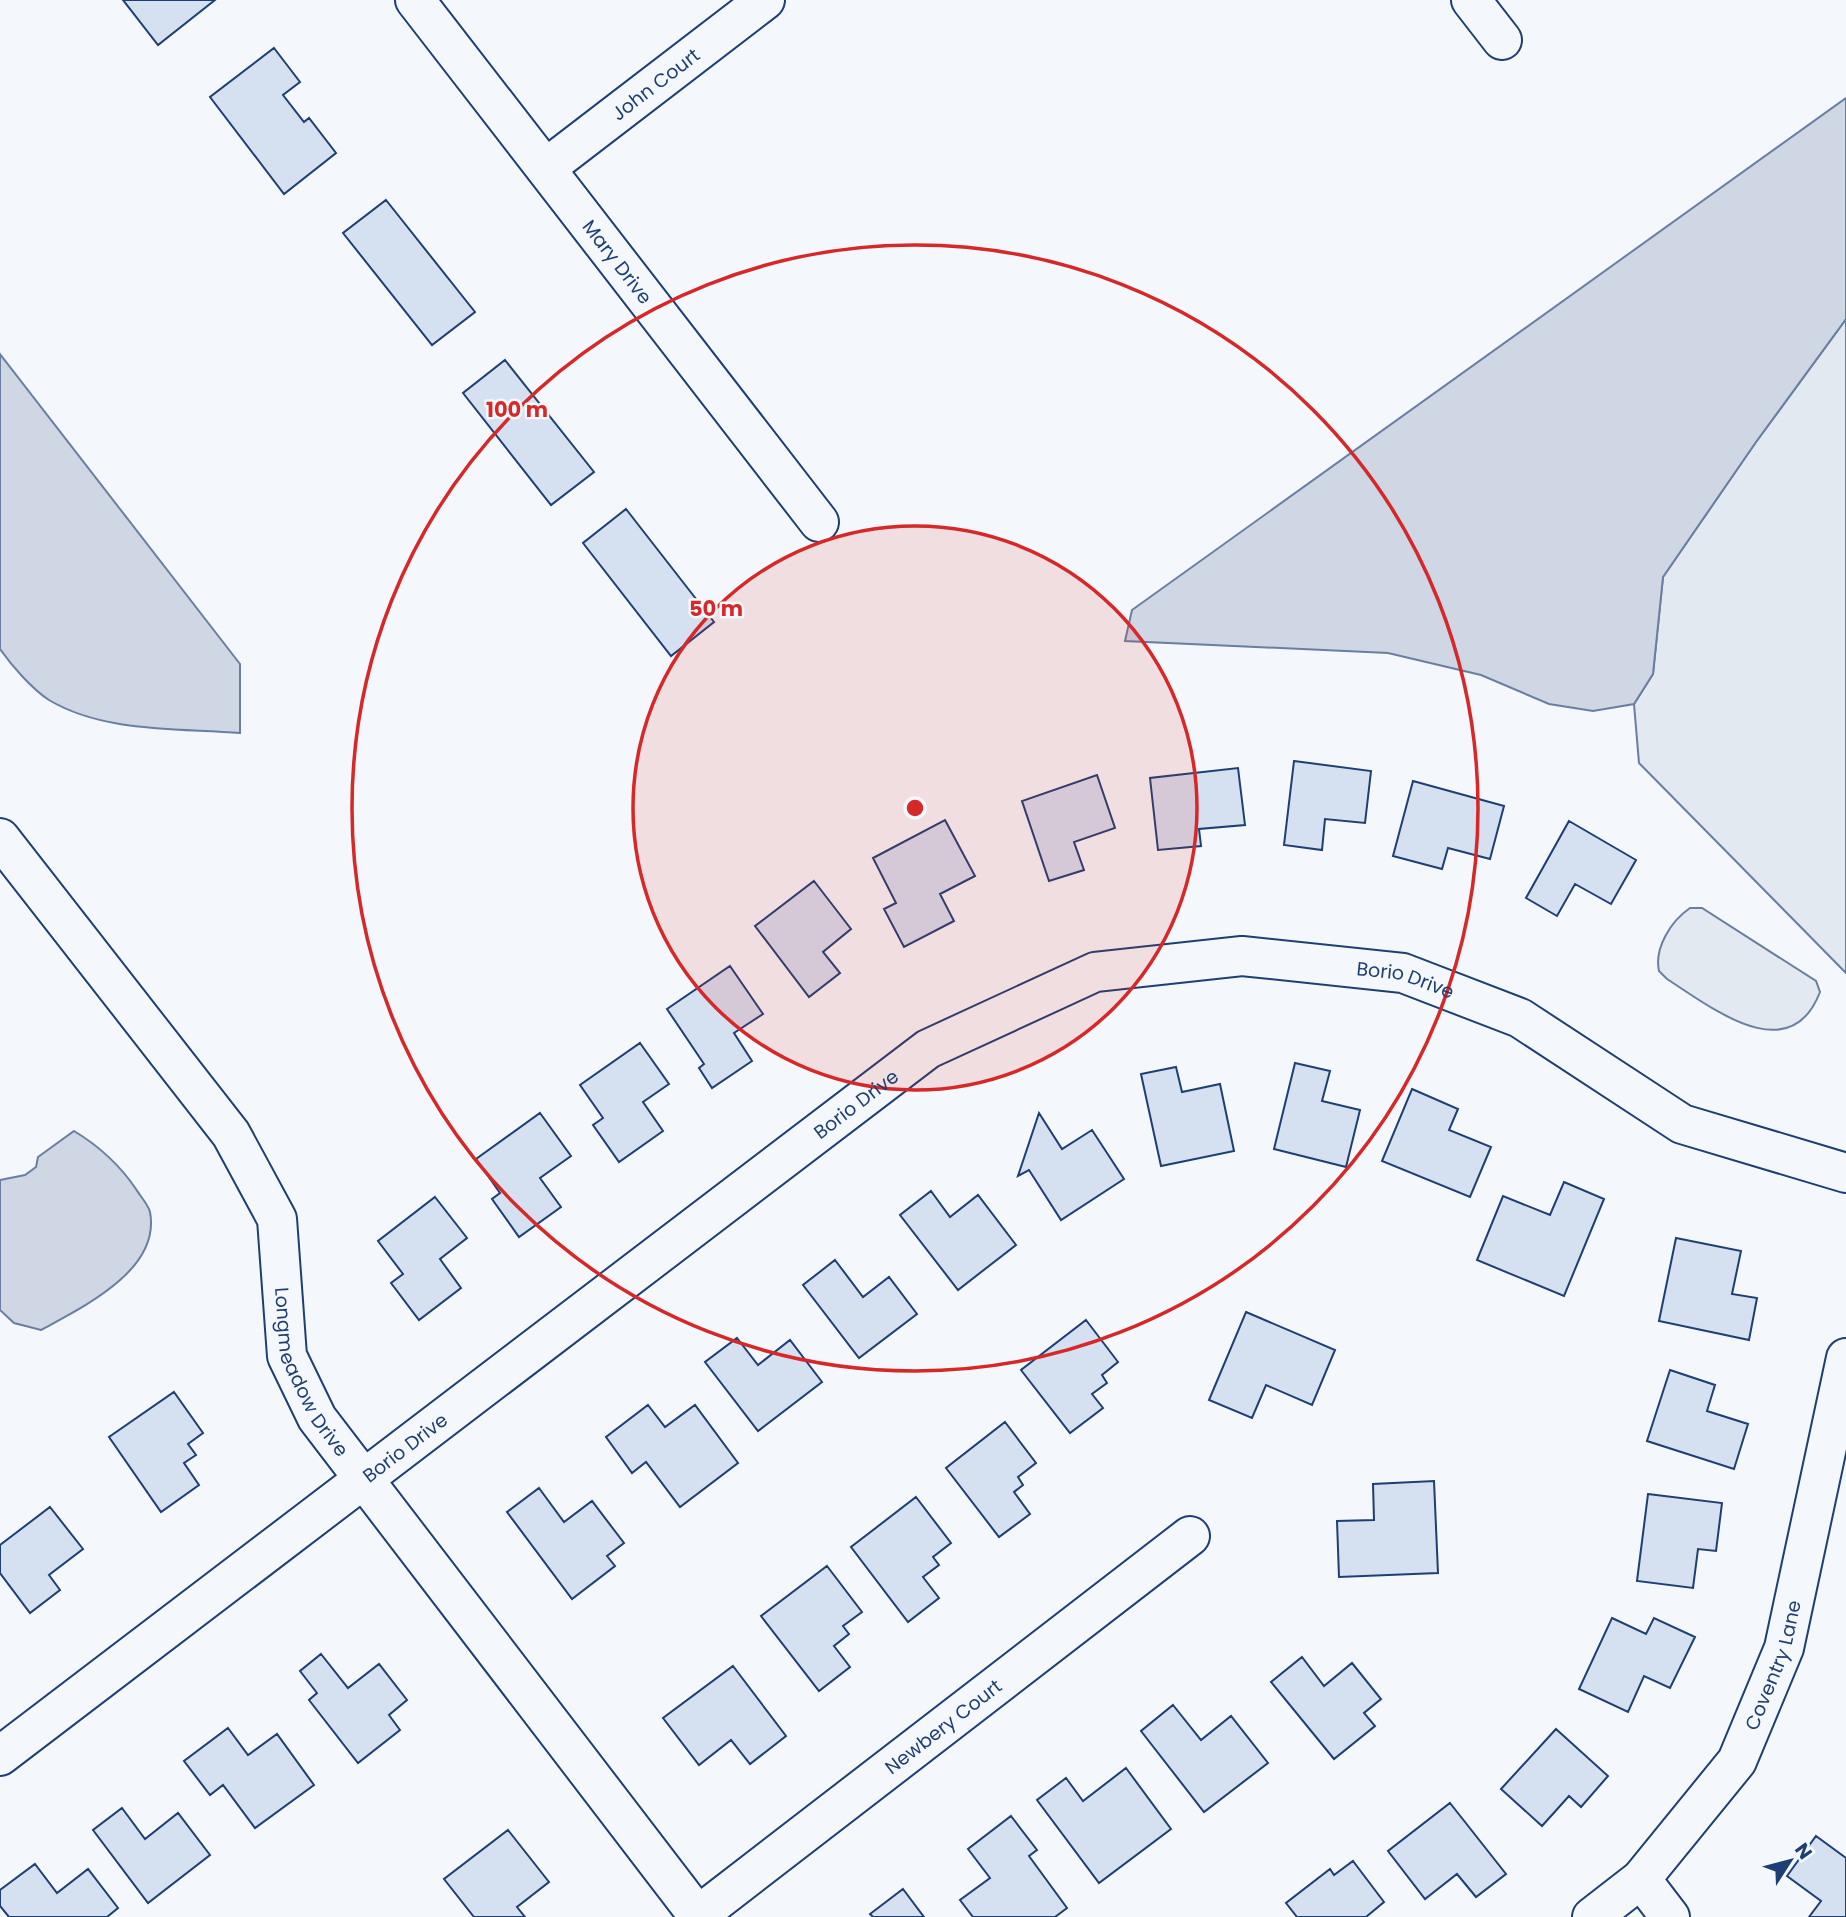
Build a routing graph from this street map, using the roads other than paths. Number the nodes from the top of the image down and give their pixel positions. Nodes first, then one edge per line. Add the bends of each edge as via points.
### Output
1 (415, 0) edge
2 (765, 0) edge
3 (1471, 0) edge
4 (1502, 40) dead end
5 (546, 168) junction
6 (819, 522) dead end
7 (0, 838) edge
8 (1846, 1173) edge
9 (1846, 1358) edge
10 (360, 1478) junction
11 (1190, 1536) dead end
12 (0, 1756) edge
13 (1641, 1880) junction
14 (697, 1917) edge
15 (1592, 1917) edge
16 (1671, 1917) edge

1 - 5 street, Mary Drive
2 - 5 street, John Court
3 - 4 street
5 - 6 street, Mary Drive
7 - 10 street, Longmeadow Drive via 230,1135 277,1219 287,1356 317,1418
8 - 10 street, Borio Drive via 1682,1124 1520,1018 1403,973 1242,956 1095,972 928,1049
9 - 13 street, Coventry Lane via 1784,1648 1737,1761
10 - 12 street, Borio Drive
10 - 14 street, Longmeadow Drive
11 - 14 street, Newbery Court
13 - 15 street, Coventry Lane
13 - 16 street

